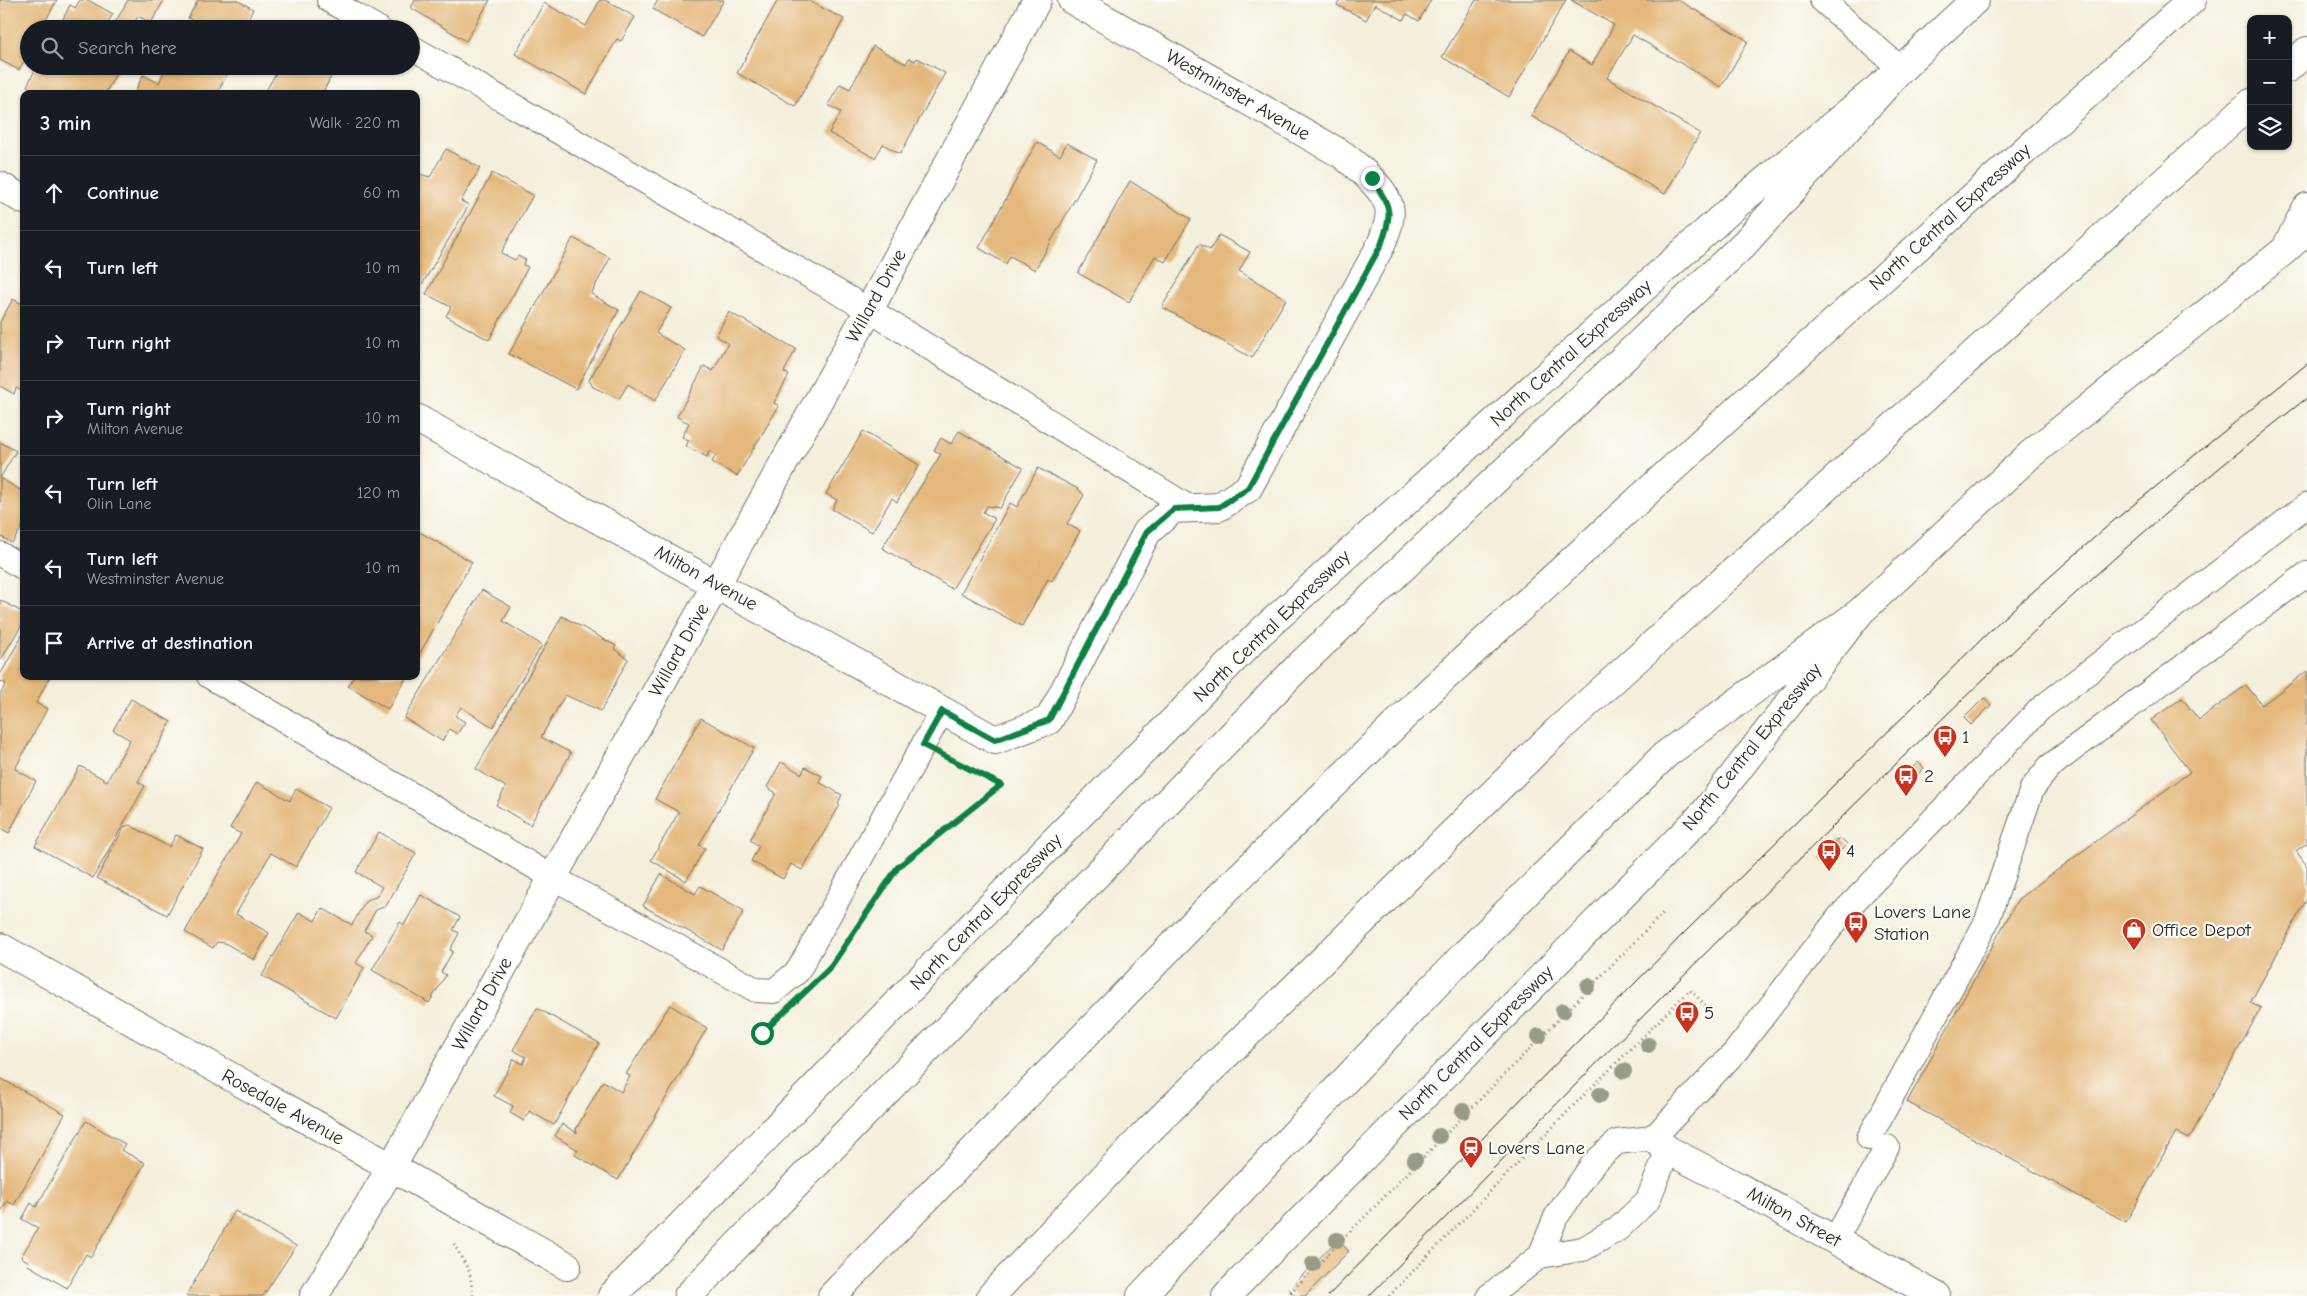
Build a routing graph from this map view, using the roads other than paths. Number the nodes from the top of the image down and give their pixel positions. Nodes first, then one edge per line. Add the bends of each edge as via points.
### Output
1 (329, 0) edge
2 (1037, 0) edge
3 (1072, 0) edge
4 (1822, 0) edge
5 (1975, 0) edge
6 (2192, 0) edge
7 (363, 20) edge
8 (2307, 51) edge
9 (420, 52) edge
10 (2292, 64) edge
11 (1901, 69) junction
12 (2249, 105) edge
13 (0, 186) edge
14 (20, 198) edge
15 (2307, 207) edge
16 (2307, 230) edge
17 (2285, 250) junction
18 (869, 310) junction
19 (420, 420) edge
20 (2307, 505) edge
21 (1190, 508) junction
22 (0, 554) edge
23 (20, 566) edge
24 (2307, 574) edge
25 (716, 584) junction
26 (1860, 612) junction
27 (216, 680) edge
28 (942, 711) junction
29 (552, 877) junction
30 (0, 948) edge
31 (1660, 1144) junction
32 (391, 1168) junction
33 (1835, 1240) junction
34 (1540, 1256) junction
35 (566, 1266) dead end
36 (1919, 1292) edge
37 (314, 1296) edge
38 (612, 1296) edge
39 (688, 1296) edge
40 (832, 1296) edge
41 (991, 1296) edge
42 (1140, 1296) edge
43 (1226, 1296) edge
44 (1489, 1296) edge

1 - 7 lane
2 - 18 main road, Willard Drive
3 - 21 main road, Westminster Avenue via 1343,155 1372,178 1389,206 1388,226 1381,245 1248,488 1219,507
4 - 11 lane
5 - 11 main road, North Central Expressway
6 - 40 main road, North Central Expressway via 1746,400 1432,689 1160,956
8 - 10 main road
9 - 18 lane
11 - 38 main road, North Central Expressway via 1738,203 1261,632
11 - 39 main road via 1744,244 1299,666
12 - 41 main road via 1557,731 1152,1128
13 - 14 main road
15 - 17 main road
16 - 17 main road, North Central Expressway
17 - 26 main road, North Central Expressway via 2031,454
18 - 21 lane
18 - 25 main road, Willard Drive
19 - 25 main road, Milton Avenue
20 - 31 lane via 2040,709 1840,916
21 - 28 main road, Milton Avenue via 1174,509 1147,532 1049,720 995,740
22 - 23 lane
24 - 33 lane via 2049,767 2032,789 1987,921 1878,1143
25 - 28 main road, Milton Avenue
25 - 29 main road, Willard Drive
26 - 42 main road via 1665,754 1462,956
26 - 43 main road, North Central Expressway via 1705,812
27 - 29 lane
28 - 29 lane via 798,971 774,991 756,990
29 - 32 main road, Willard Drive
30 - 32 main road, Rosedale Avenue
31 - 33 main road, Milton Street
31 - 34 lane via 1617,1142 1594,1163 1556,1217
31 - 34 lane via 1648,1200 1618,1229 1583,1249
32 - 35 main road, Rosedale Avenue
32 - 37 main road, Willard Drive
33 - 36 main road, Milton Street
34 - 44 lane

